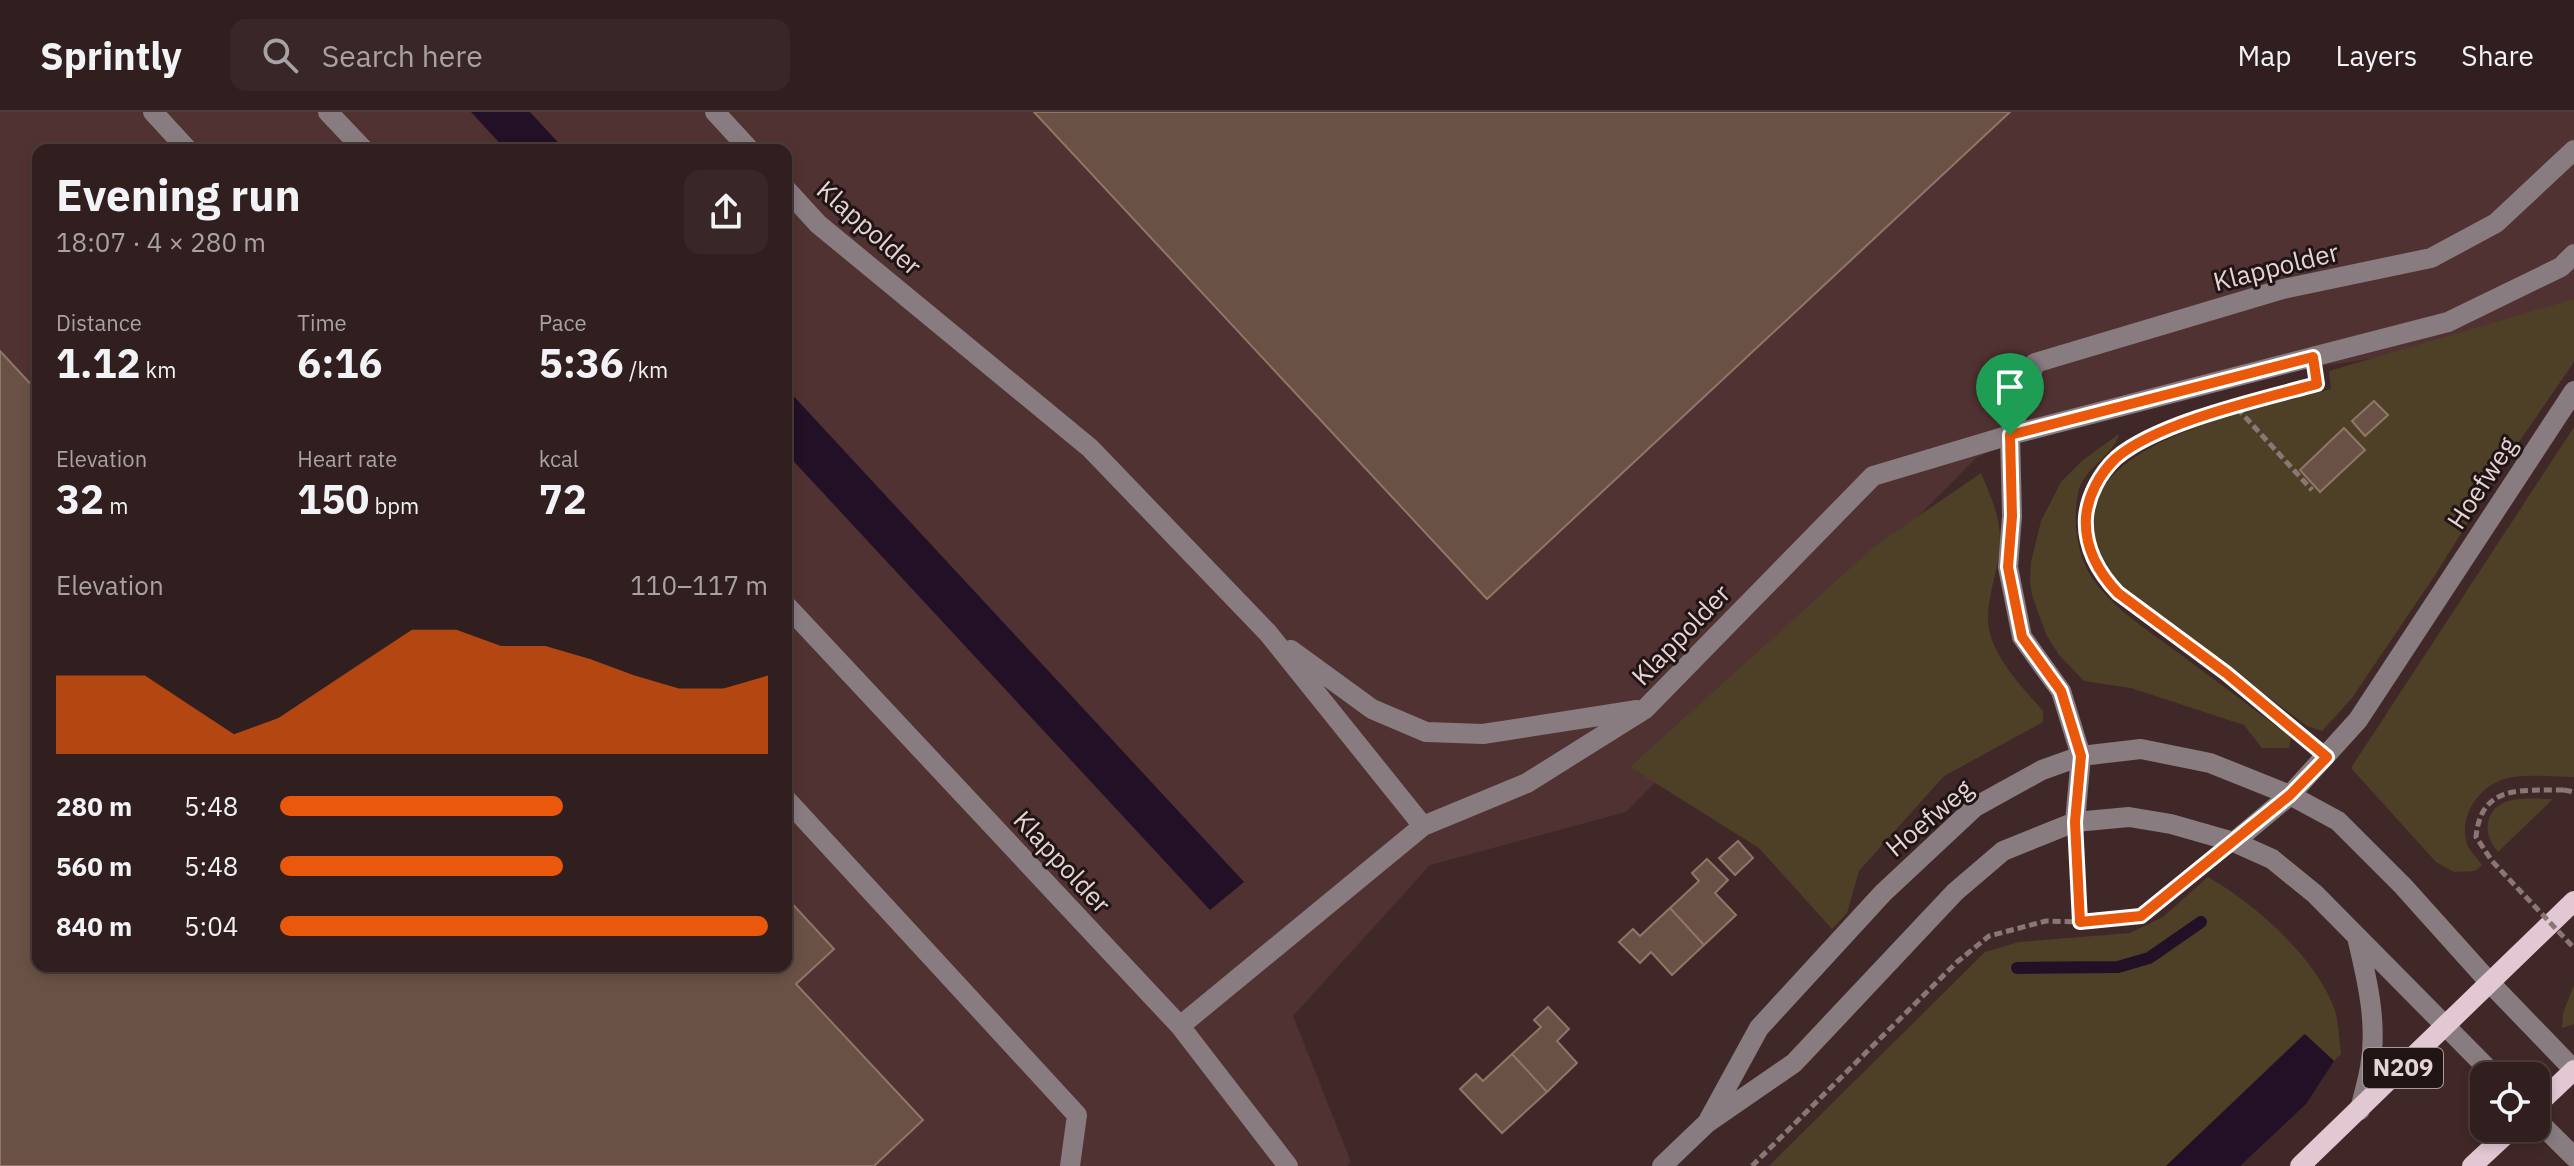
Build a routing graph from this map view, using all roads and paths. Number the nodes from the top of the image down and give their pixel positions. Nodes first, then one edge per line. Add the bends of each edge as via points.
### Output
1 (153, 112) edge
2 (328, 112) edge
3 (715, 112) edge
4 (182, 144) edge
5 (358, 144) edge
6 (744, 144) edge
7 (2574, 150) edge
8 (792, 196) edge
9 (2574, 254) edge
10 (2574, 391) edge
11 (2250, 403) dead end
12 (2236, 407) junction
13 (2228, 410) dead end
14 (2178, 427) dead end
15 (2010, 435) junction
16 (2312, 490) dead end
17 (792, 611) edge
18 (1268, 633) junction
19 (1645, 709) junction
20 (2081, 756) junction
21 (2327, 757) junction
22 (2574, 792) edge
23 (2290, 795) junction
24 (792, 806) edge
25 (2075, 822) junction
26 (1423, 826) junction
27 (2234, 842) junction
28 (2574, 901) edge
29 (2080, 922) junction
30 (2357, 937) junction
31 (2574, 948) edge
32 (2491, 984) junction
33 (1180, 1026) junction
34 (2447, 1027) junction
35 (2481, 1062) edge
36 (2574, 1070) edge
37 (2550, 1093) edge
38 (2360, 1110) junction
39 (1707, 1123) junction
40 (2550, 1133) edge
41 (2498, 1142) edge
42 (2574, 1157) edge
43 (1070, 1166) edge
44 (1288, 1166) edge
45 (1662, 1166) edge
46 (1752, 1166) edge
47 (2300, 1166) edge
48 (2472, 1166) edge

1 - 4 street
2 - 5 street
3 - 6 street
7 - 15 street, Klappolder via 2496,223 2431,258 2283,289 2035,363
8 - 18 street, Klappolder via 818,224 1090,448
9 - 15 street, Klappolder via 2561,267 2448,322
10 - 21 street, Hoefweg via 2358,720
11 - 12 path
12 - 13 path
12 - 16 path
14 - 21 path via 2137,443 2099,478 2086,511 2088,547 2103,578 2118,593
15 - 19 street, Klappolder via 1873,476
15 - 20 street, Klappolder via 2008,567 2022,637 2061,691
17 - 33 street, Klappolder
18 - 19 street, Klappolder via 1372,709 1426,732 1483,734
18 - 26 street, Klappolder
19 - 26 street via 1527,783
20 - 23 street, Hoefweg via 2141,749 2210,763
20 - 25 street, Klappolder
20 - 39 street, Hoefweg via 2042,770 1975,807 1883,893 1759,1028
21 - 23 street, Hoefweg
22 - 31 path, bridge via 2513,791 2498,796 2482,812 2476,837
23 - 27 street, Hoefweg
23 - 32 street, Hoefweg via 2338,821
24 - 43 street via 1077,1115
25 - 27 street, Hoefweg via 2129,817
25 - 29 path
25 - 39 street, Hoefweg via 2003,851 1955,892 1794,1063
26 - 33 street
27 - 29 path via 2141,916
27 - 30 street, Hoefweg via 2272,859
28 - 32 main road, N209
29 - 46 path via 2046,921 1989,936
30 - 34 street, Hoefweg
30 - 38 street via 2369,985 2372,1033
32 - 34 main road, N209
32 - 36 street, Hoefweg
33 - 44 street, Klappolder
34 - 35 street, Hoefweg
34 - 38 main road, N209
36 - 37 main road
38 - 47 main road, N209
39 - 45 street, Hoefweg
40 - 42 street
41 - 48 main road

